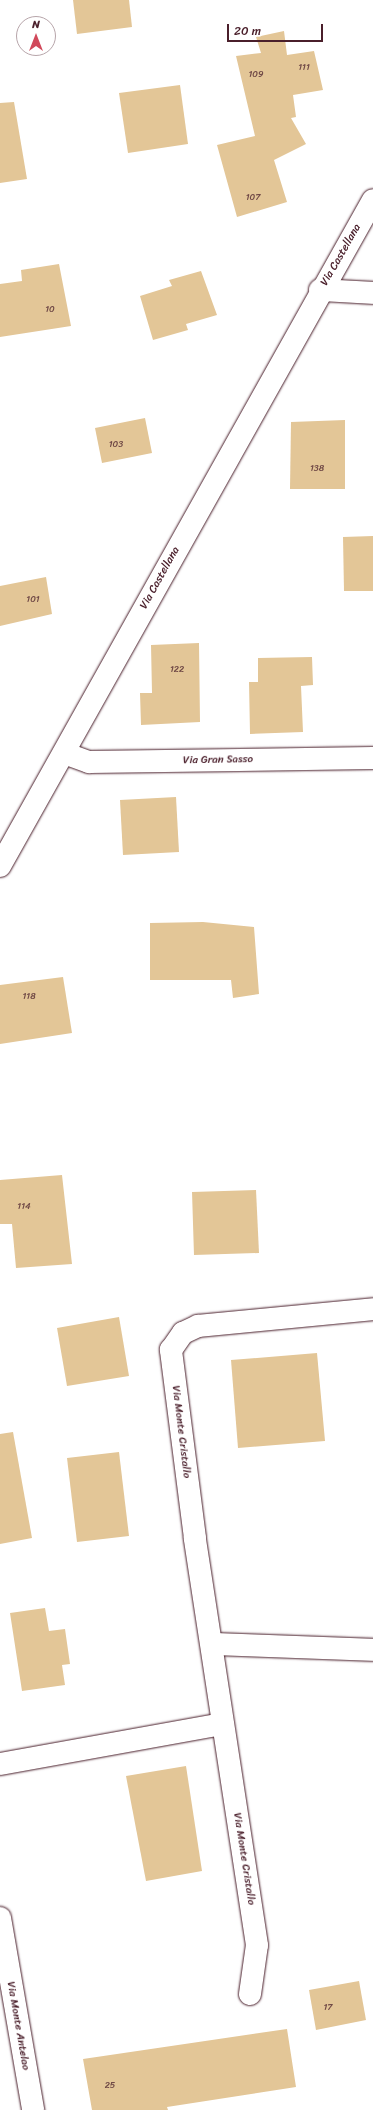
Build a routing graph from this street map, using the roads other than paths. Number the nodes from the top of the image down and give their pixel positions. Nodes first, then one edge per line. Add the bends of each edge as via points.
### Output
1 (373, 200) edge
2 (320, 290) junction
3 (373, 293) edge
4 (64, 753) junction
5 (373, 758) edge
6 (0, 866) edge
7 (373, 1309) edge
8 (212, 1644) junction
9 (373, 1650) edge
10 (222, 1724) junction
11 (0, 1764) edge
12 (0, 1918) edge
13 (250, 1994) dead end
14 (33, 2110) edge

1 - 2 street, Via Castellana
2 - 3 street, Via Castellana
2 - 4 street, Via Castellana
4 - 5 street, Via Gran Sasso via 89,762
4 - 6 street, Via Castellana
7 - 8 street, Via Monte Cristallo via 198,1326 184,1333 171,1350
8 - 9 street
8 - 10 street, Via Monte Cristallo
10 - 11 street
10 - 13 street, Via Monte Cristallo via 257,1945
12 - 14 street, Via Monte Antelao

